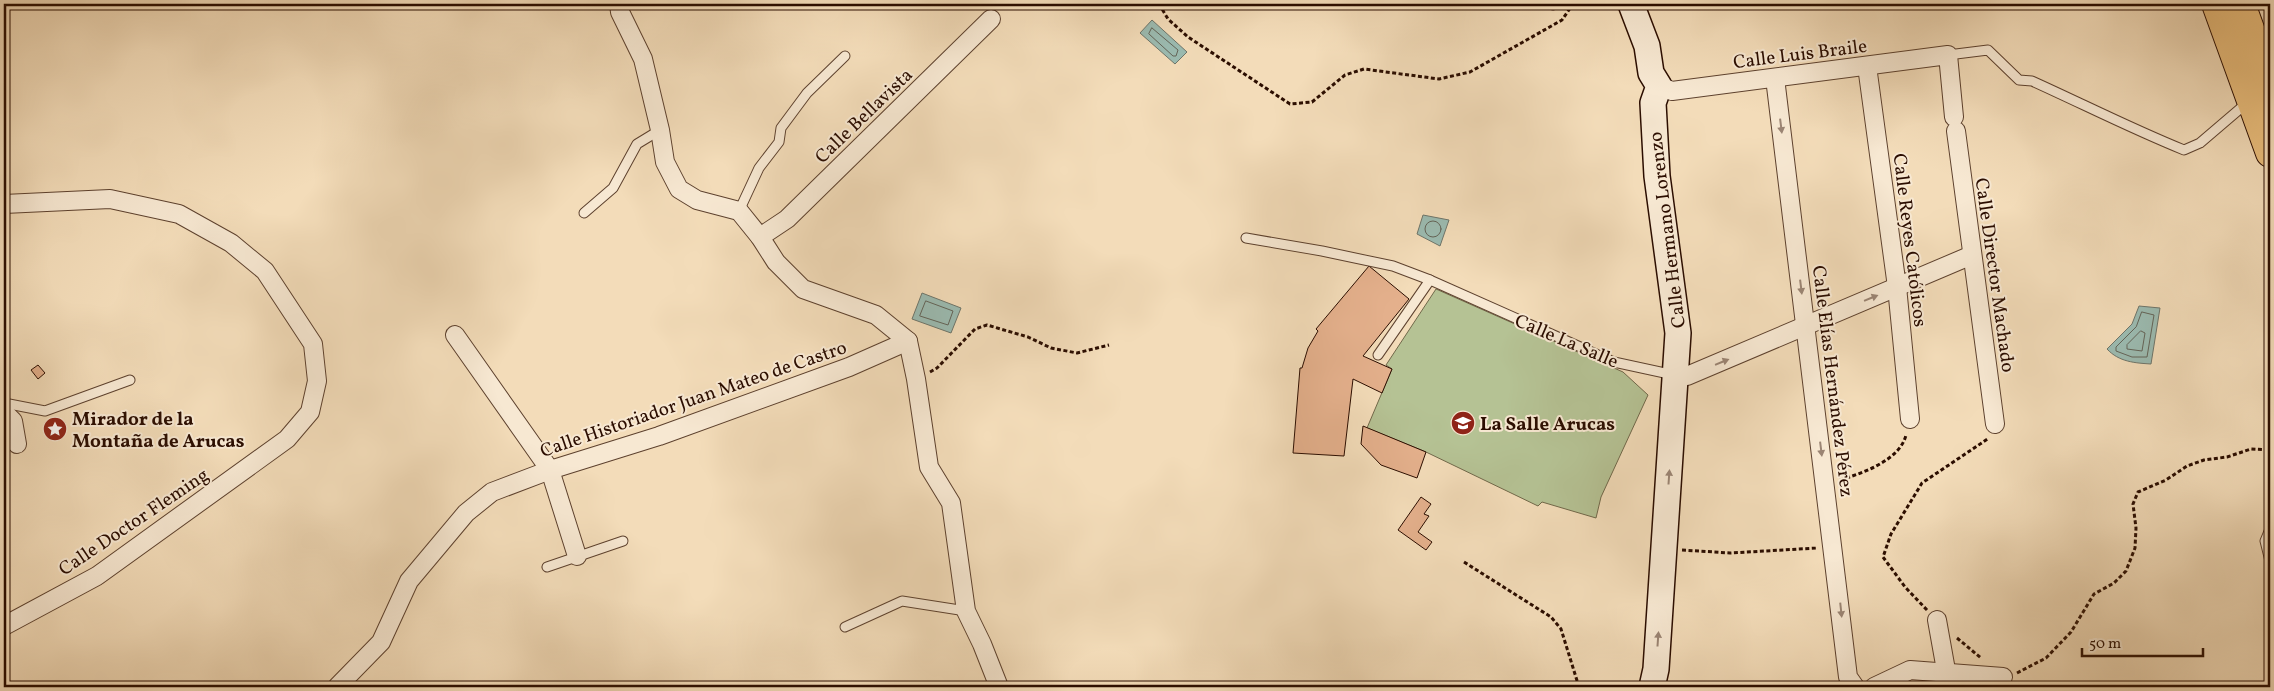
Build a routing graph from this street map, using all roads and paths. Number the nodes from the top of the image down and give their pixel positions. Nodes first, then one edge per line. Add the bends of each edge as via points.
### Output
1 (619, 4) edge
2 (1158, 4) edge
3 (1573, 4) edge
4 (1631, 4) edge
5 (2202, 4) edge
6 (2216, 4) edge
7 (2244, 9) edge
8 (991, 18) dead end
9 (1948, 55) junction
10 (845, 56) dead end
11 (1867, 66) junction
12 (1775, 78) junction
13 (1659, 86) junction
14 (2261, 92) edge
15 (660, 130) junction
16 (2270, 153) edge
17 (4, 204) edge
18 (739, 211) junction
19 (584, 213) dead end
20 (760, 237) junction
21 (1246, 238) dead end
22 (1972, 255) junction
23 (1430, 280) junction
24 (1897, 287) junction
25 (1806, 325) junction
26 (455, 335) dead end
27 (908, 341) junction
28 (1109, 345) dead end
29 (1378, 355) dead end
30 (1676, 376) junction
31 (916, 379) junction
32 (130, 380) dead end
33 (4, 404) edge
34 (4, 412) edge
35 (1910, 418) joint
36 (1995, 424) joint
37 (17, 444) dead end
38 (2270, 450) edge
39 (550, 470) junction
40 (1825, 484) junction
41 (2270, 529) edge
42 (623, 541) dead end
43 (1834, 548) junction
44 (1664, 549) junction
45 (578, 556) junction
46 (2270, 561) edge
47 (1464, 562) dead end
48 (547, 567) dead end
49 (966, 611) junction
50 (1937, 620) junction
51 (4, 626) edge
52 (845, 627) dead end
53 (2003, 677) junction
54 (1947, 680) edge
55 (337, 687) edge
56 (999, 687) edge
57 (1579, 687) edge
58 (1652, 687) edge
59 (1855, 687) edge
60 (1874, 687) edge

1 - 15 street via 643,59
2 - 3 path via 1168,19 1188,37 1290,104 1312,102 1345,75 1364,69 1439,79 1470,72 1562,20
4 - 13 street via 1647,46 1650,73
5 - 14 main road
6 - 14 main road
7 - 14 main road
8 - 20 street, Calle Bellavista via 787,219
9 - 11 street, Calle Luis Braile
9 - 14 lane via 1988,50 2019,80 2032,81 2184,150 2200,143
9 - 22 street, Calle Director Machado
10 - 18 lane via 807,93 781,128 779,142 759,168
11 - 12 street, Calle Luis Braile
11 - 24 street, Calle Reyes Católicos
12 - 13 street, Calle Luis Braile via 1672,91
12 -> 25 street, Calle Elías Hernández Pérez
13 - 30 street, Calle Hermano Lorenzo via 1653,103 1653,119 1657,176 1678,333
14 - 16 main road
15 - 18 street via 665,162 679,189 697,200
15 - 19 lane via 636,144 614,188
17 - 51 street, Calle Doctor Fleming via 110,199 180,214 231,243 265,271 313,344 317,381 310,412 288,439 96,576
18 - 20 street
20 - 27 street via 776,262 803,290 876,316
21 - 23 lane, Calle La Salle via 1393,266
22 - 24 street
22 - 36 street, Calle Director Machado
23 - 29 lane
23 - 30 lane, Calle La Salle via 1614,362
25 -> 24 street
24 - 35 street, Calle Reyes Católicos
30 -> 25 street via 1687,376
25 -> 40 street, Calle Elías Hernández Pérez
26 - 39 street
27 - 31 street
27 - 39 street, Calle Historiador Juan Mateo de Castro via 849,367 659,436
28 - 31 path via 1077,353 1052,348 987,325 975,329 937,368
44 -> 30 street
31 - 49 street via 928,467 951,503
32 - 33 lane via 45,411
34 - 37 street via 13,421
35 - 40 path via 1904,445 1870,471
36 - 50 path via 1987,441 1922,483 1891,534 1883,557 1904,587
38 - 53 path via 2251,449 2204,460 2138,492 2133,504 2134,548 2126,570 2114,583 2094,594 2071,632 2046,658 2023,672
39 - 45 street
39 - 55 street, Calle Historiador Juan Mateo de Castro via 492,492 466,513 409,582 380,642
40 - 43 street, Calle Elías Hernández Pérez
41 - 46 lane via 2266,541
42 - 45 lane
43 - 44 path via 1730,553
43 -> 59 street, Calle Elías Hernández Pérez via 1848,677
58 -> 44 street
45 - 48 lane
47 - 57 path via 1551,617 1561,629
49 - 52 lane via 902,601
49 - 56 street
50 - 53 path
50 - 54 street
53 - 54 street
54 - 60 street via 1910,670

